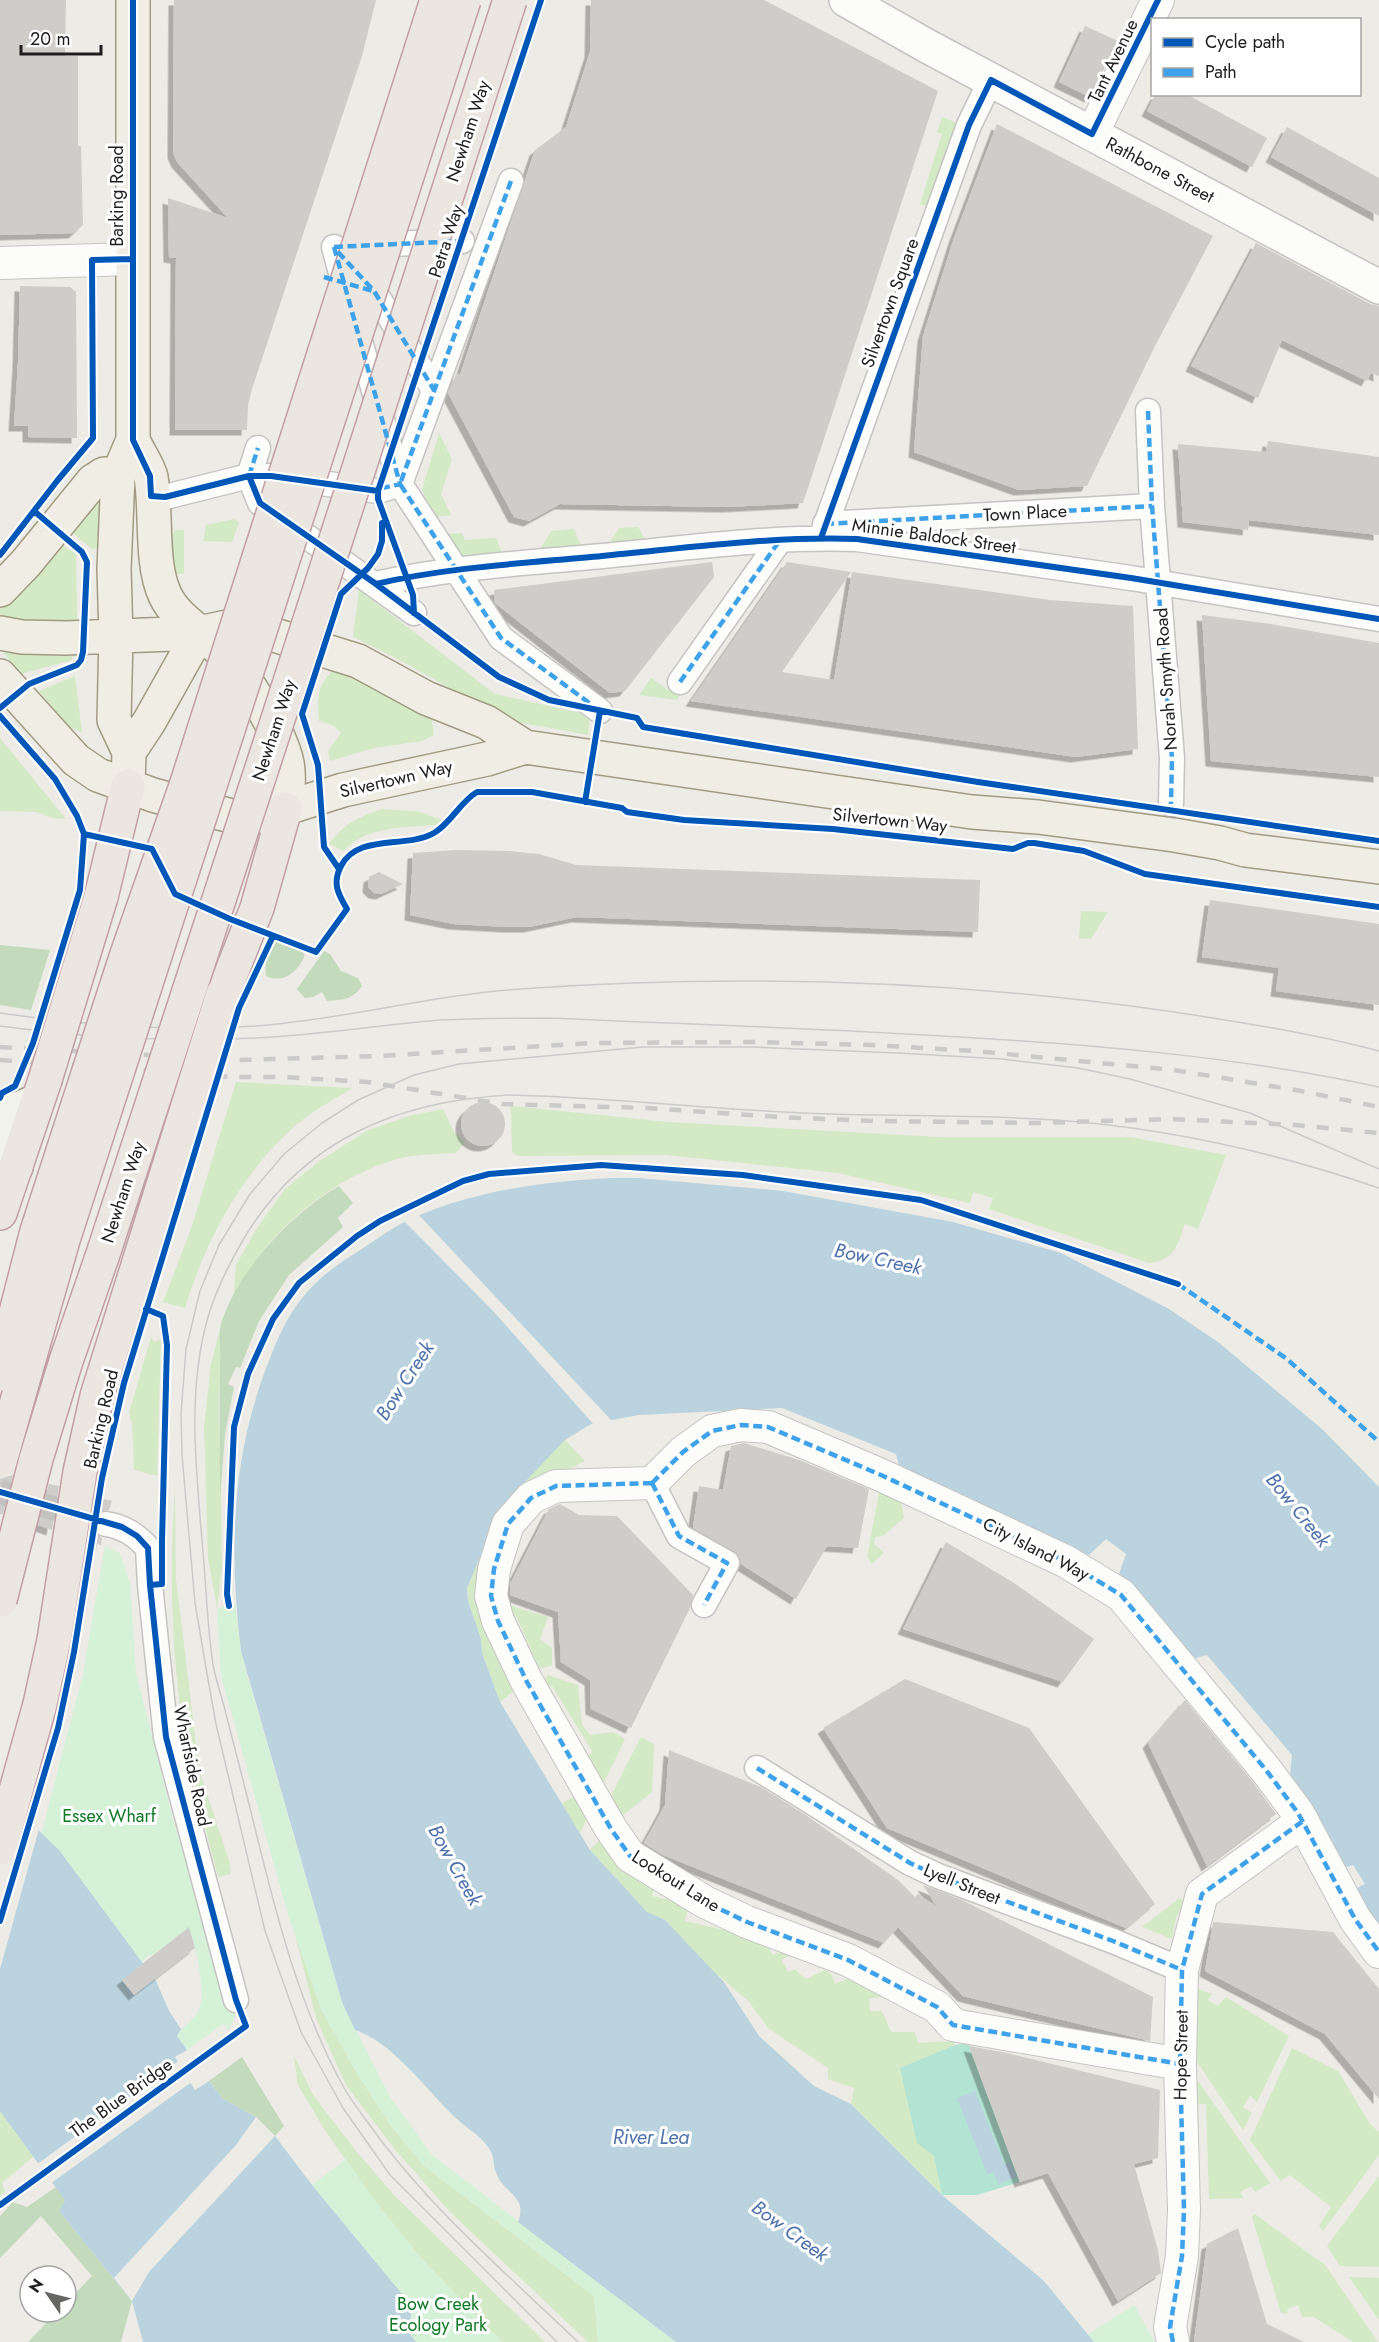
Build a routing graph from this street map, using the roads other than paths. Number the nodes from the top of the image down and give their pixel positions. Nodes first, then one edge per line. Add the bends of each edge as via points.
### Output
1 (133, 0) edge
2 (437, 0) edge
3 (464, 0) edge
4 (483, 0) edge
5 (510, 0) edge
6 (846, 0) edge
7 (1158, 0) edge
8 (991, 80) junction
9 (1092, 134) junction
10 (512, 181) dead end
11 (462, 241) dead end
12 (334, 247) junction
13 (132, 259) junction
14 (0, 262) edge
15 (334, 279) junction
16 (1379, 287) edge
17 (374, 291) junction
18 (434, 390) junction
19 (1148, 411) dead end
20 (133, 440) junction
21 (258, 448) dead end
22 (118, 475) junction
23 (249, 476) junction
24 (400, 484) junction
25 (165, 497) dead end
26 (1152, 506) junction
27 (823, 531) junction
28 (780, 540) junction
29 (458, 572) junction
30 (1158, 583) junction
31 (376, 584) junction
32 (0, 590) edge
33 (414, 613) dead end
34 (1379, 619) edge
35 (0, 633) edge
36 (199, 633) junction
37 (116, 637) junction
38 (0, 676) edge
39 (680, 682) dead end
40 (600, 711) dead end
41 (525, 747) junction
42 (129, 752) junction
43 (128, 786) junction
44 (1171, 804) dead end
45 (285, 809) junction
46 (1379, 867) edge
47 (37, 1101) junction
48 (0, 1116) edge
49 (0, 1138) edge
50 (16, 1167) junction
51 (0, 1213) edge
52 (0, 1374) edge
53 (36, 1459) junction
54 (0, 1461) edge
55 (652, 1483) junction
56 (106, 1524) tunnel mouth
57 (0, 1600) edge
58 (704, 1605) dead end
59 (757, 1768) dead end
60 (1303, 1821) junction
61 (0, 1848) edge
62 (1379, 1952) edge
63 (1182, 1970) junction
64 (236, 2000) dead end
65 (1180, 2064) junction
66 (1173, 2342) edge

1 - 13 main road, Barking Road
2 - 52 highway, bridge via 187,783 37,1231
3 - 54 highway, bridge via 66,1229
4 - 53 highway, Newham Way, bridge via 80,1246 49,1356
5 - 53 highway, Newham Way, bridge
6 - 8 street, Rathbone Street
7 - 9 street, Tant Avenue
8 - 9 street, Rathbone Street
8 - 27 street, Silvertown Square via 969,125
9 - 16 street, Rathbone Street
10 - 18 street
11 - 12 street
12 - 15 street
12 - 17 street
13 - 14 street
13 - 20 main road, Barking Road
15 - 17 street
15 - 24 street
17 - 18 street
18 - 24 street
19 - 26 street, Norah Smyth Road
20 - 22 main road
20 - 36 main road, Barking Road via 150,476 165,596
21 - 23 street
22 - 32 main road via 104,474 93,481
22 - 37 main road
23 - 24 street via 378,491
23 - 25 street
23 - 31 street via 260,503
24 - 29 street
26 - 27 street, Town Place
26 - 30 street, Norah Smyth Road
27 - 28 street, Minnie Baldock Street
27 - 30 street, Minnie Baldock Street
28 - 29 street, Minnie Baldock Street
28 - 39 street
29 - 31 street, Minnie Baldock Street
29 - 40 street via 501,638
30 - 34 street, Minnie Baldock Street
30 - 44 street, Norah Smyth Road via 1172,758
31 - 33 street
35 - 37 main road, Silvertown Way via 22,637
36 - 37 main road, Silvertown Way
36 - 41 main road, Silvertown Way via 227,627 252,628 358,661 426,698 486,722
36 - 42 main road
36 - 45 main road, Barking Road via 234,667 272,725 287,763
37 - 42 main road via 114,720
38 - 43 main road, Silvertown Way via 76,760 98,776
41 - 45 main road, Silvertown Way via 344,790
41 - 46 main road, Silvertown Way via 972,812 1174,835 1245,850
42 - 43 main road
43 - 45 main road, Silvertown Way via 231,816 261,816
43 - 47 highway, bridge via 101,897
45 - 61 highway, bridge via 257,908 222,994 97,1396 80,1472 54,1640
47 - 48 main road
47 - 50 highway
49 - 50 main road
50 - 51 highway
53 - 57 highway, Newham Way, bridge
55 - 58 street via 679,1536 727,1563
55 - 60 street, City Island Way via 682,1452 712,1431 741,1425 768,1427 1065,1561 1121,1596 1266,1770
55 - 65 street, Lookout Lane via 556,1486 531,1498 508,1524 494,1569 491,1596 498,1621 527,1682 630,1856 705,1902 848,1960 937,2007 953,2025
56 - 64 street, Wharfside Road via 122,1527 148,1548 166,1737
59 - 63 street, Lyell Street via 910,1863
60 - 62 street, City Island Way via 1355,1919
60 - 63 street, Hope Street via 1202,1893
63 - 65 street, Hope Street
65 - 66 street, Hope Street via 1184,2210 1182,2256 1170,2327

